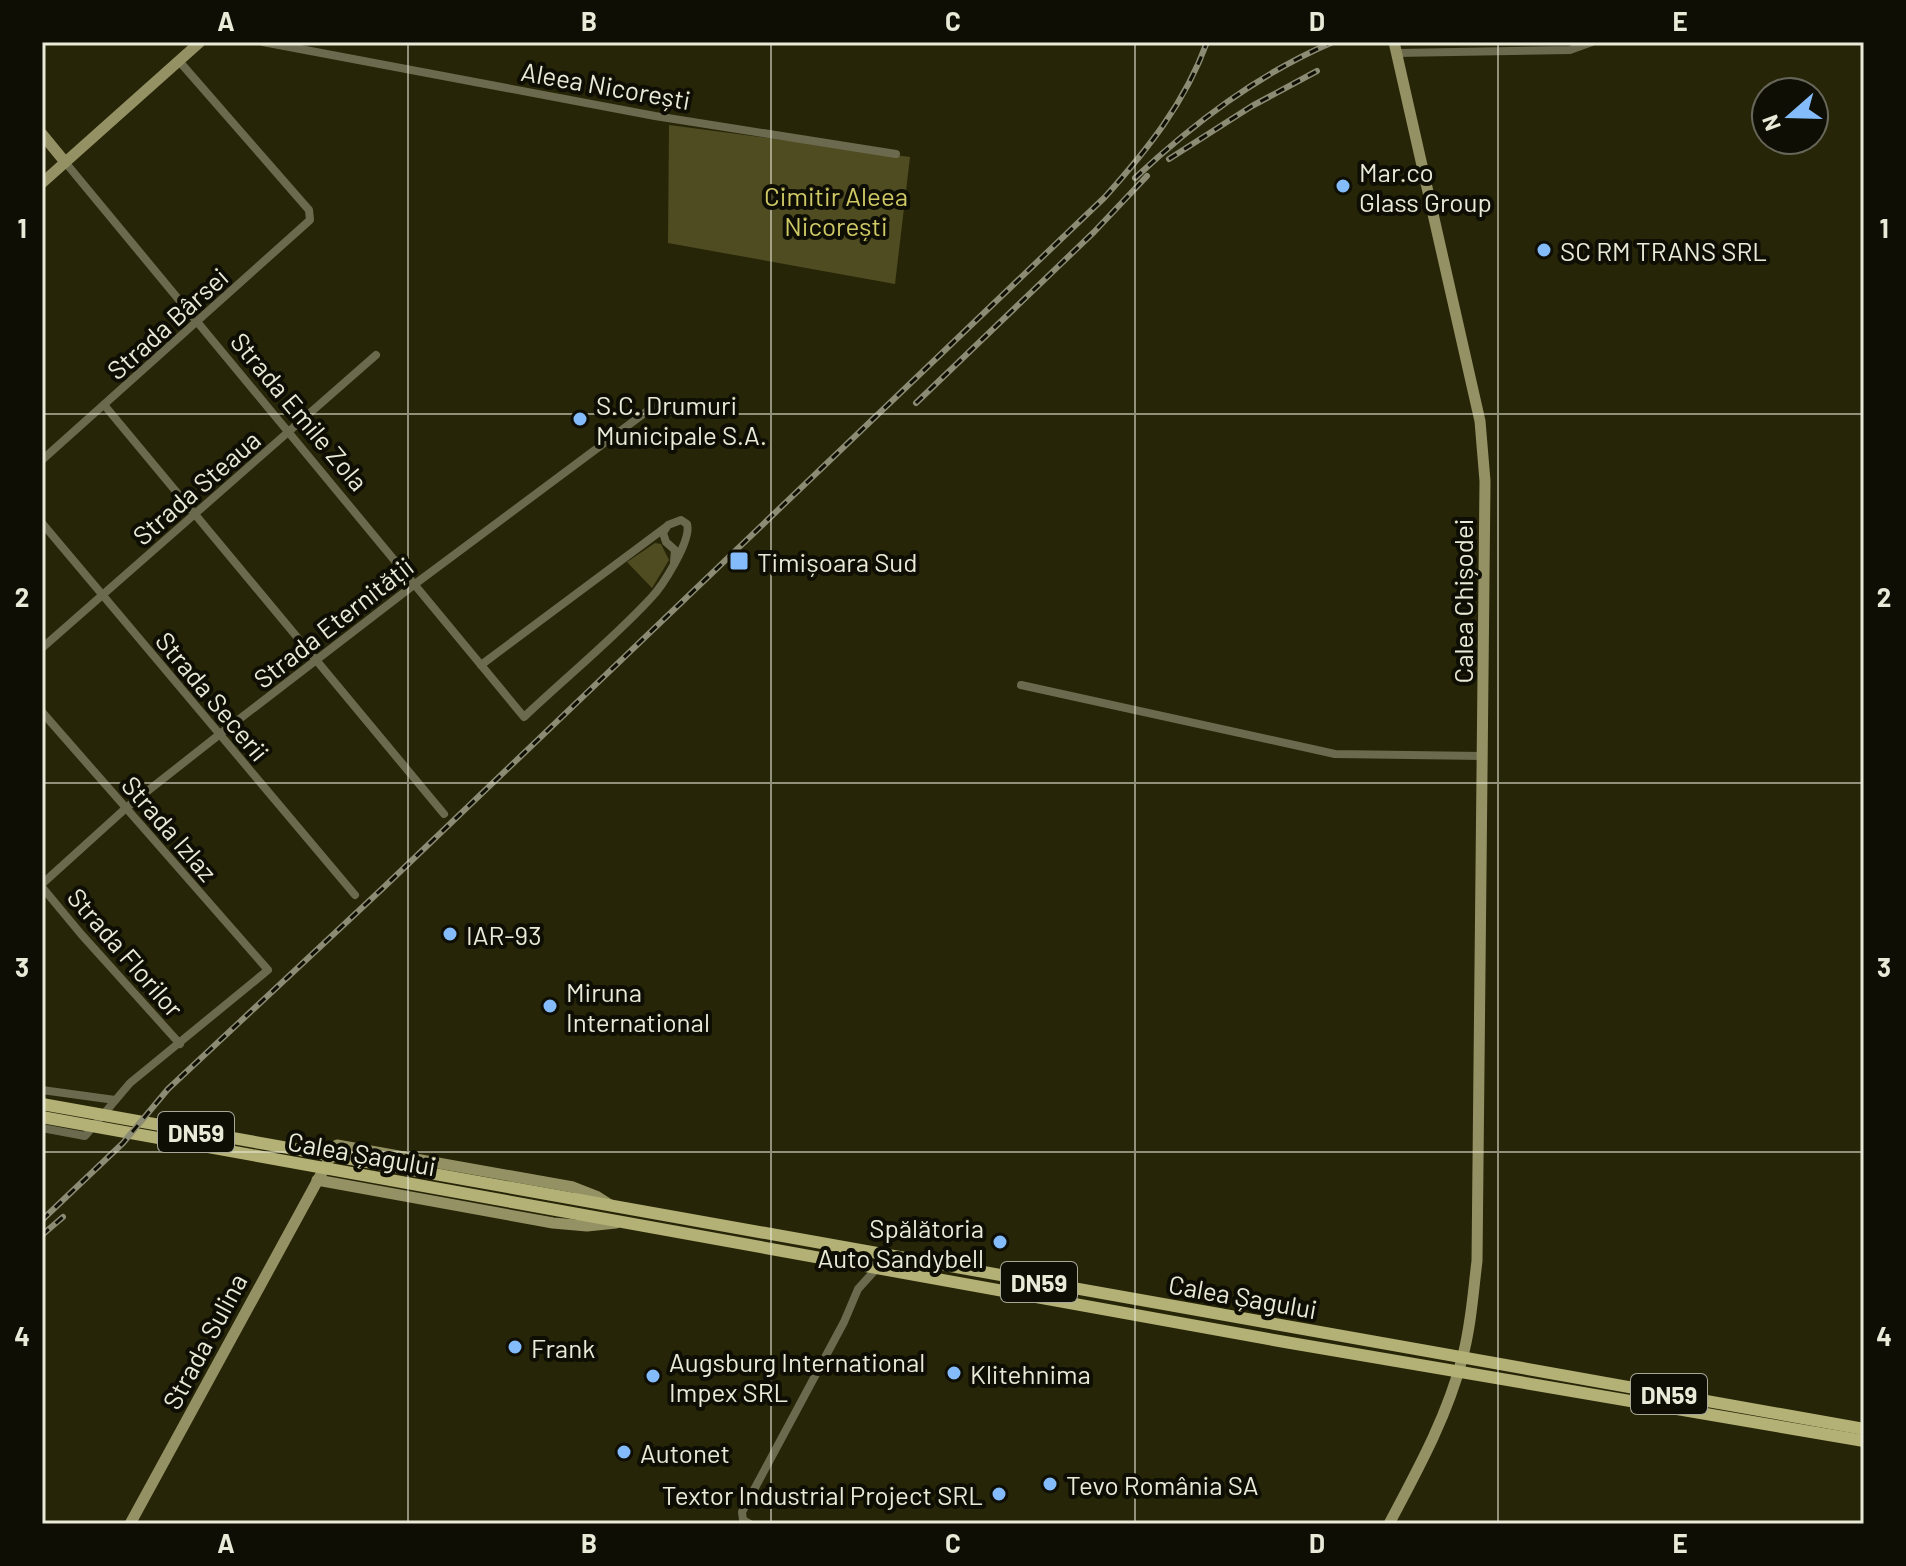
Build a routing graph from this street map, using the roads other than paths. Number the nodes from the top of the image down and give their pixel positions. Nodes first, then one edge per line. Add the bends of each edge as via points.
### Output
1 (200, 42) edge
2 (263, 42) edge
3 (1592, 42) edge
4 (1395, 47) edge
5 (179, 61) junction
6 (42, 134) edge
7 (896, 154) dead end
8 (65, 162) junction
9 (42, 183) edge
10 (198, 322) junction
11 (376, 355) dead end
12 (658, 403) dead end
13 (105, 406) junction
14 (288, 433) junction
15 (42, 460) edge
16 (194, 515) junction
17 (42, 523) edge
18 (667, 526) junction
19 (652, 538) junction
20 (685, 542) junction
21 (668, 544) junction
22 (674, 562) junction
23 (415, 584) junction
24 (102, 596) junction
25 (42, 648) edge
26 (317, 661) junction
27 (481, 665) junction
28 (1021, 685) dead end
29 (42, 712) edge
30 (220, 734) junction
31 (1483, 756) junction
32 (126, 808) junction
33 (444, 814) dead end
34 (42, 886) edge
35 (355, 895) dead end
36 (180, 1044) junction
37 (45, 1091) edge
38 (115, 1100) junction
39 (42, 1104) edge
40 (42, 1117) edge
41 (42, 1128) edge
42 (337, 1145) joint
43 (317, 1180) junction
44 (614, 1207) junction
45 (624, 1222) junction
46 (853, 1263) junction
47 (877, 1267) junction
48 (858, 1289) junction
49 (1463, 1357) junction
50 (1458, 1372) junction
51 (1864, 1429) edge
52 (1864, 1441) edge
53 (130, 1524) edge
54 (750, 1524) edge
55 (1389, 1524) edge

1 - 5 main road
2 - 7 street, Aleea Nicorești via 655,116
3 - 4 street, Calea Chișodei via 1570,50
4 - 31 main road, Calea Chișodei via 1483,441
5 - 8 main road
5 - 10 street, Strada Bârsei via 309,210 310,220
6 - 8 main road, Strada Emile Zola
8 - 9 main road
8 - 10 street, Strada Emile Zola
10 - 13 street, Strada Bârsei
10 - 14 street, Strada Emile Zola
11 - 14 street, Strada Steaua
12 - 23 street, Strada Eternității
13 - 15 street, Strada Bârsei
13 - 16 street
14 - 16 street, Strada Steaua
14 - 23 street, Strada Emile Zola
16 - 24 street, Strada Steaua
16 - 26 street
17 - 24 street, Strada Secerii
18 - 19 street
18 - 20 street via 678,520 687,523
18 - 21 street via 663,535
19 - 21 street
19 - 27 street
20 - 21 street
20 - 22 street
21 - 22 street via 676,554
22 - 27 street, Strada Emile Zola via 650,599 524,717
23 - 26 street, Strada Eternității
23 - 27 street, Strada Emile Zola
24 - 25 street, Strada Steaua
24 - 30 street, Strada Secerii
26 - 30 street, Strada Eternității
26 - 33 street
28 - 31 street via 1335,754
29 - 32 street, Strada Izlaz
30 - 32 street, Strada Eternității
30 - 35 street, Strada Secerii
31 - 49 main road, Calea Chișodei via 1477,1261
32 - 34 street, Strada Eternității
32 - 36 street, Strada Izlaz via 268,970
34 - 36 street, Strada Florilor
36 - 38 street
37 - 38 street
38 - 41 street via 85,1136
39 - 44 main road, Calea Șagului / DN59
40 - 45 main road, Calea Șagului / DN59
42 - 43 main road, Strada Sulina
42 - 44 main road, Calea Șagului via 573,1187
43 - 45 main road, Calea Șagului via 553,1223
43 - 53 main road, Strada Sulina
44 - 49 main road, Calea Șagului / DN59
45 - 46 main road, Calea Șagului / DN59
46 - 47 main road, Calea Șagului / DN59
46 - 48 street
47 - 48 street
47 - 50 main road, Calea Șagului / DN59
48 - 54 street via 742,1512
49 - 50 main road, Calea Chișodei
49 - 51 main road, Calea Șagului / DN59
50 - 52 main road, Calea Șagului / DN59
50 - 55 main road, Calea Chișodei via 1435,1434

